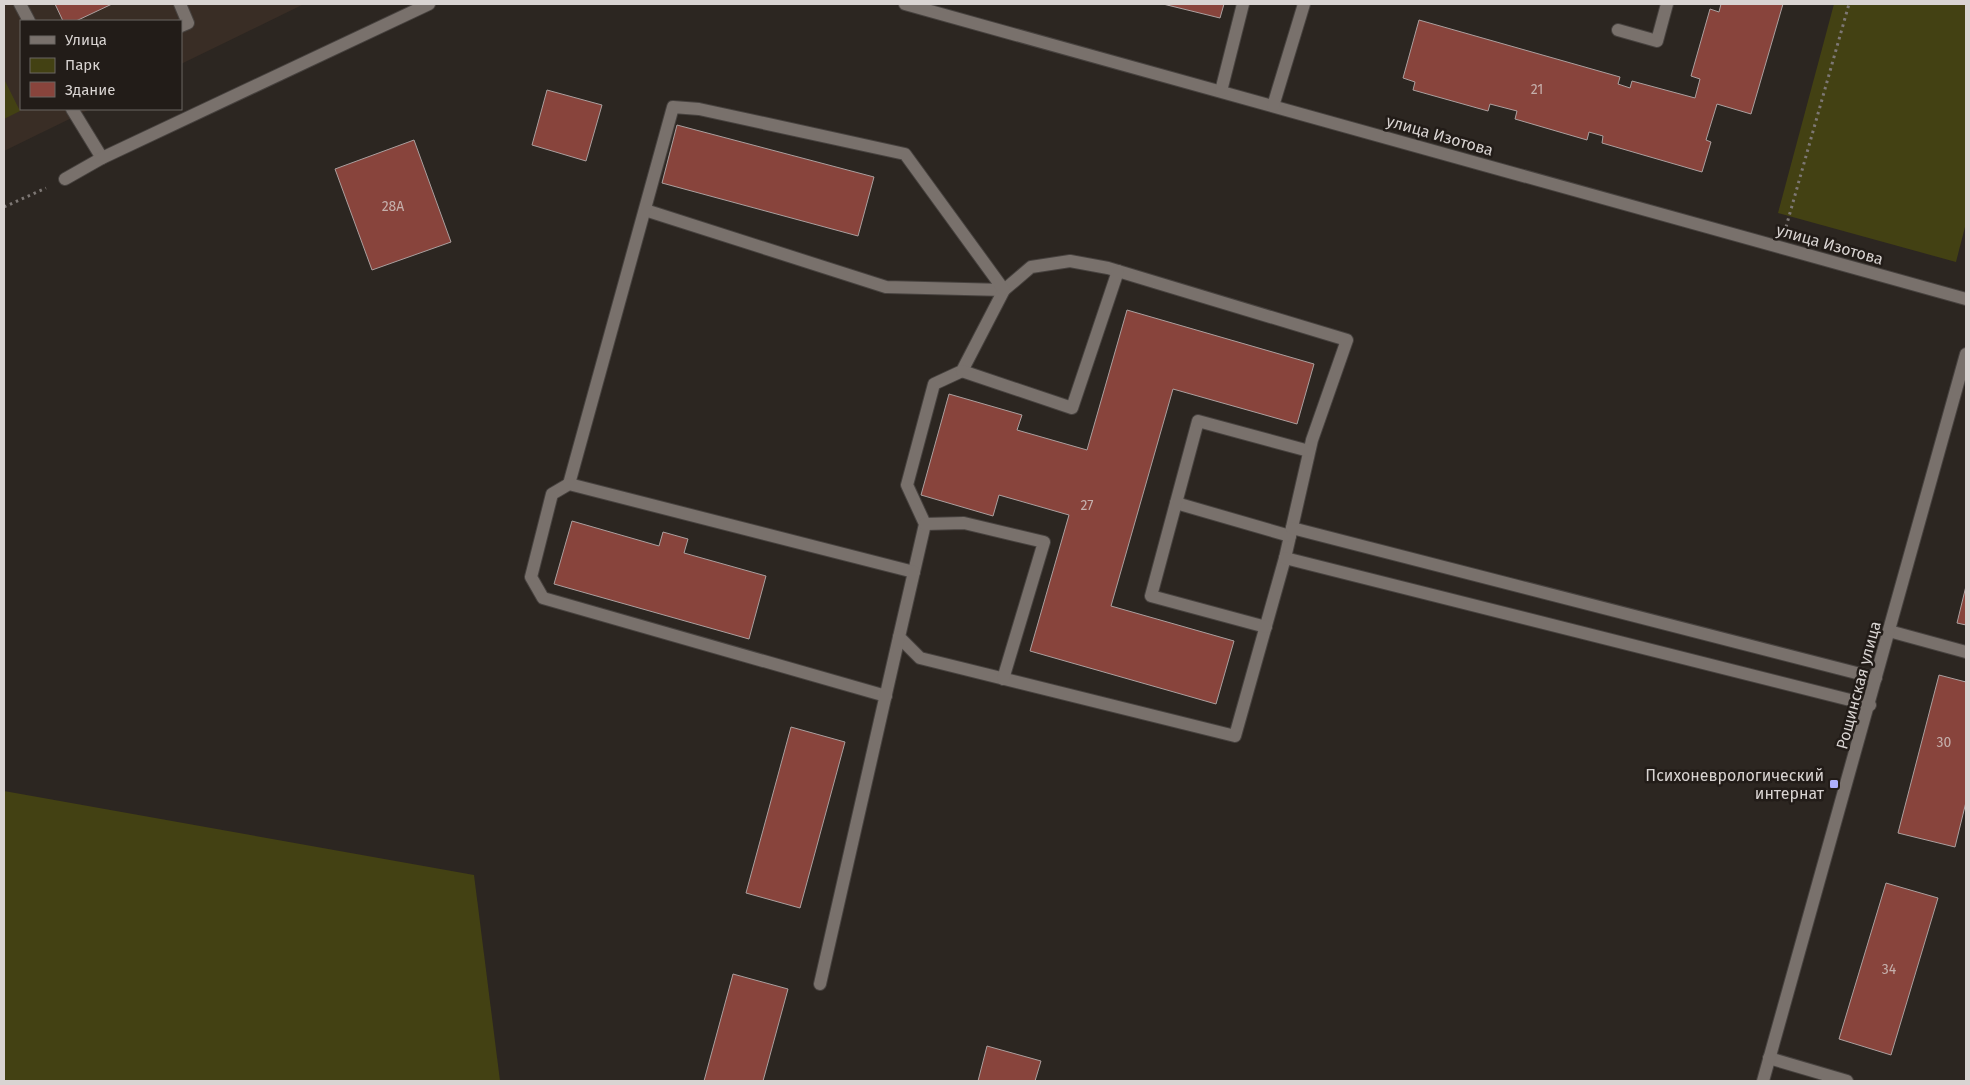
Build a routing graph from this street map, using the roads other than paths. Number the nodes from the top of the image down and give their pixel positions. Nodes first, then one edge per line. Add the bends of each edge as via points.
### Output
1 (20, 4) edge
2 (180, 4) edge
3 (429, 4) edge
4 (909, 4) edge
5 (1243, 4) edge
6 (1304, 4) edge
7 (1667, 4) edge
8 (28, 20) edge
9 (182, 26) edge
10 (1618, 30) dead end
11 (1221, 91) junction
12 (1273, 106) junction
13 (73, 110) edge
14 (102, 158) junction
15 (65, 179) road end
16 (645, 210) junction
17 (1118, 271) junction
18 (1004, 290) junction
19 (1966, 298) edge
20 (1966, 354) edge
21 (962, 371) junction
22 (1309, 451) junction
23 (569, 484) junction
24 (1176, 503) junction
25 (925, 524) junction
26 (1291, 532) junction
27 (1285, 558) junction
28 (914, 572) junction
29 (1266, 627) junction
30 (1889, 631) junction
31 (900, 637) junction
32 (1966, 652) edge
33 (1876, 678) junction
34 (1003, 679) junction
35 (886, 696) junction
36 (1870, 705) junction
37 (820, 984) dead end
38 (1769, 1058) junction
39 (1763, 1081) edge
40 (1847, 1081) edge

1 - 8 street
2 - 9 street via 188,23
3 - 14 street
4 - 11 street, улица Изотова
5 - 11 street
6 - 12 street
7 - 10 street via 1657,41
11 - 12 street, улица Изотова
12 - 19 street, улица Изотова
13 - 14 street
14 - 15 street
16 - 18 street via 886,287
16 - 18 street via 673,107 699,109 905,154
16 - 23 street
17 - 18 street via 1070,261 1031,267
17 - 21 street via 1072,408
17 - 22 street via 1347,340
18 - 21 street
20 - 30 street, Рощинская улица
21 - 25 street via 934,384 907,485
22 - 24 street via 1198,421
22 - 26 street
23 - 28 street
23 - 35 street via 552,494 531,577 543,598
24 - 26 street
24 - 29 street via 1151,596
25 - 28 street
25 - 34 street via 964,524 1044,542
26 - 27 street
26 - 33 street
27 - 29 street
27 - 36 street
28 - 31 street
29 - 34 street via 1236,736
30 - 32 street
30 - 33 street, Рощинская улица
31 - 34 street via 920,658
31 - 35 street
33 - 36 street, Рощинская улица
35 - 37 street
36 - 38 street, Рощинская улица
38 - 39 street, Рощинская улица
38 - 40 street

